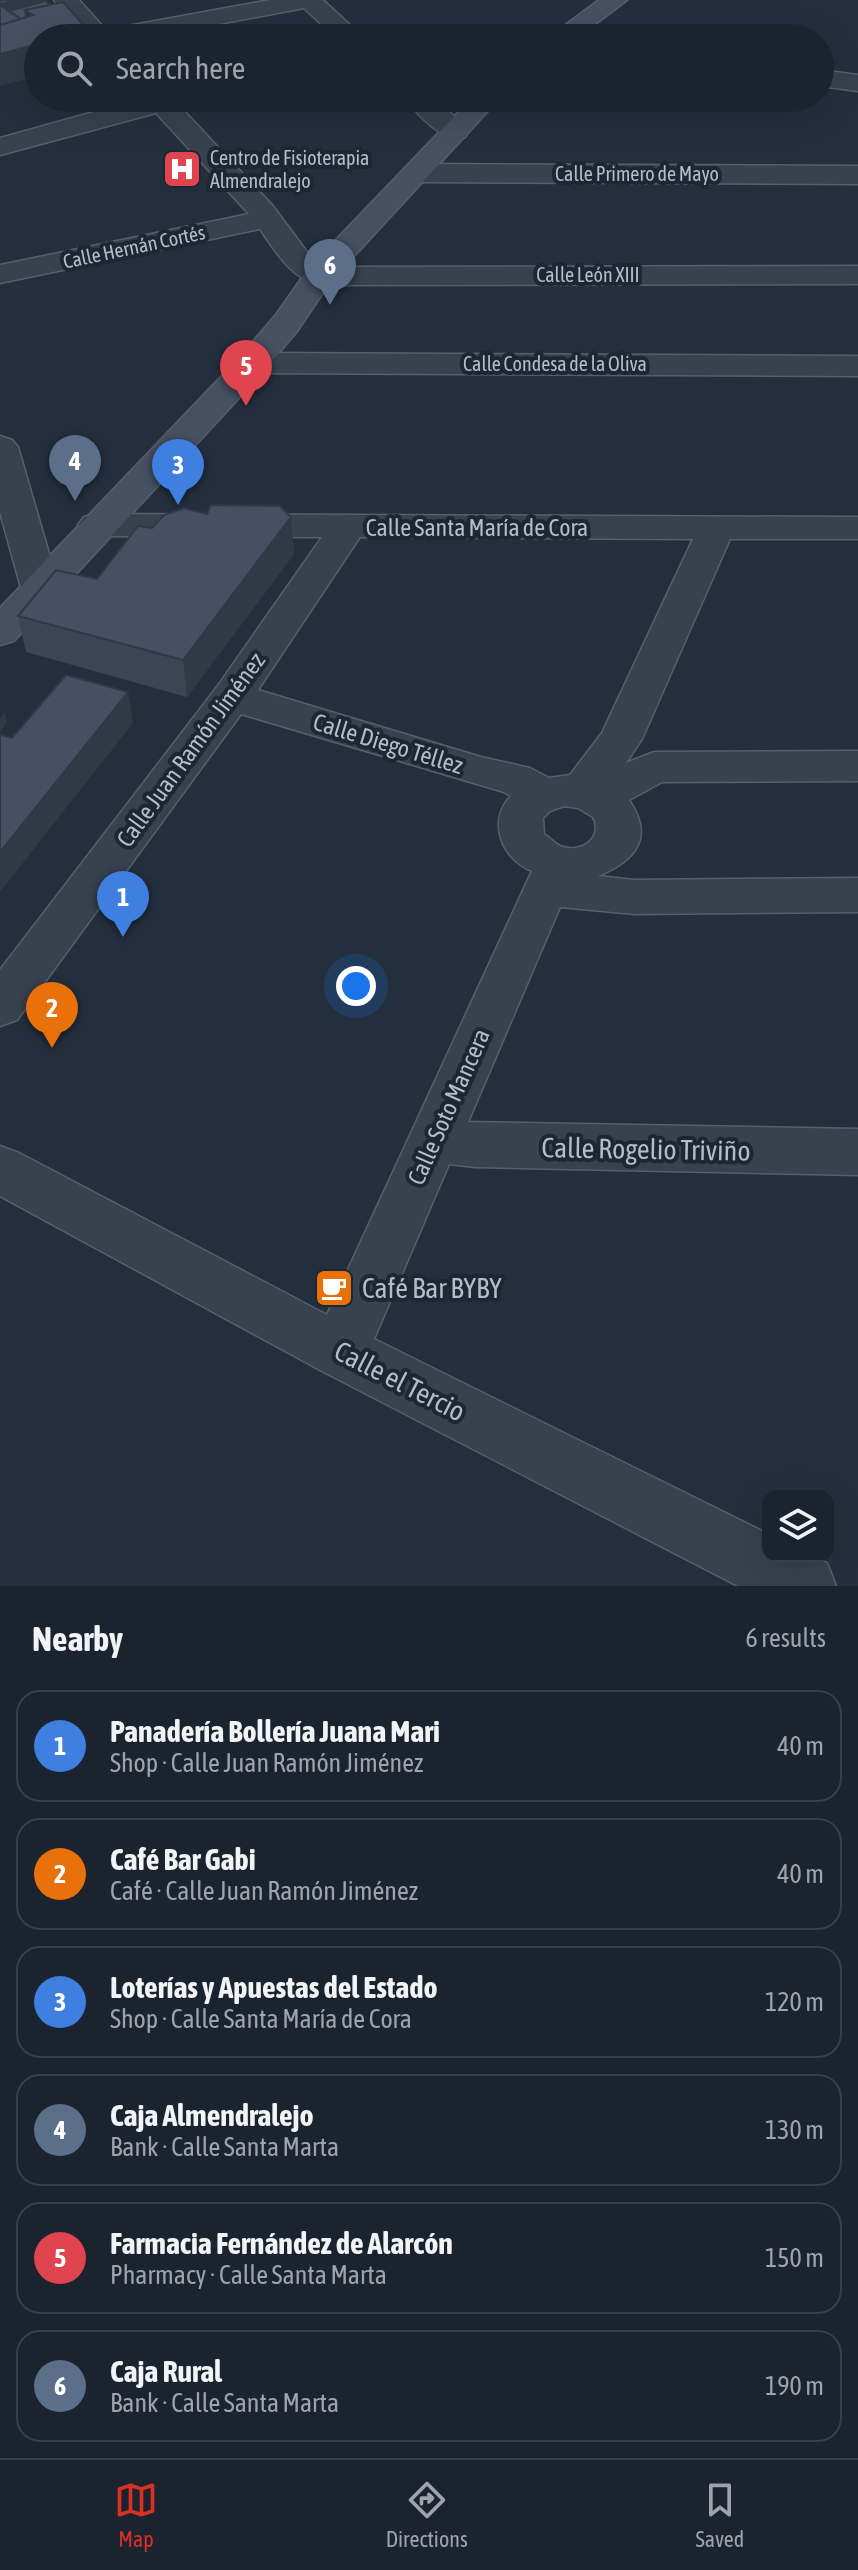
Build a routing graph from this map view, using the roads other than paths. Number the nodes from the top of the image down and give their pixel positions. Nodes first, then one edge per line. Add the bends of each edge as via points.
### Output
1 (66, 0) edge
2 (309, 0) edge
3 (615, 0) edge
4 (89, 24) edge
5 (178, 24) edge
6 (336, 24) edge
7 (581, 24) edge
8 (834, 80) edge
9 (858, 83) edge
10 (121, 112) edge
11 (169, 112) edge
12 (434, 112) edge
13 (473, 112) edge
14 (455, 131) junction
15 (0, 147) edge
16 (416, 173) junction
17 (858, 175) edge
18 (268, 219) junction
19 (354, 240) junction
20 (0, 274) edge
21 (858, 275) edge
22 (319, 276) junction
23 (253, 363) junction
24 (858, 366) edge
25 (0, 447) edge
26 (97, 525) junction
27 (347, 528) junction
28 (858, 528) edge
29 (714, 529) junction
30 (40, 588) junction
31 (0, 632) edge
32 (232, 697) junction
33 (858, 766) edge
34 (574, 795) junction
35 (567, 870) junction
36 (858, 895) edge
37 (634, 897) junction
38 (0, 1006) edge
39 (435, 1140) junction
40 (858, 1152) edge
41 (0, 1169) edge
42 (340, 1351) junction
43 (796, 1586) edge
44 (805, 1586) edge

1 - 4 street
2 - 5 street
2 - 6 street
3 - 7 street
8 - 9 street
10 - 15 street
11 - 18 street
12 - 14 street
13 - 14 street
14 - 16 street
16 - 17 street, Calle Primero de Mayo
16 - 19 street
18 - 19 street via 304,242
18 - 20 street, Calle Hernán Cortés
18 - 22 street via 296,258
19 - 22 street
21 - 22 street, Calle León XIII
22 - 23 street
23 - 24 street, Calle Condesa de la Oliva
23 - 26 street
25 - 30 street
26 - 27 street, Calle Santa María de Cora
26 - 30 street
27 - 29 street, Calle Santa María de Cora
27 - 32 street, Calle Juan Ramón Jiménez
28 - 29 street, Calle Santa María de Cora
29 - 34 street via 621,739
30 - 31 street
32 - 34 street, Calle Diego Téllez
32 - 38 street, Calle Juan Ramón Jiménez
33 - 34 street via 654,767
34 - 35 street via 612,809 619,836 613,849
34 - 35 street via 529,802 518,815 517,831 525,846
35 - 37 street
35 - 37 street
35 - 39 street, Calle Soto Mancera
36 - 37 street
39 - 40 street, Calle Rogelio Triviño
39 - 42 street, Calle Soto Mancera
41 - 42 street, Calle el Tercio
42 - 44 street, Calle el Tercio
43 - 44 street

